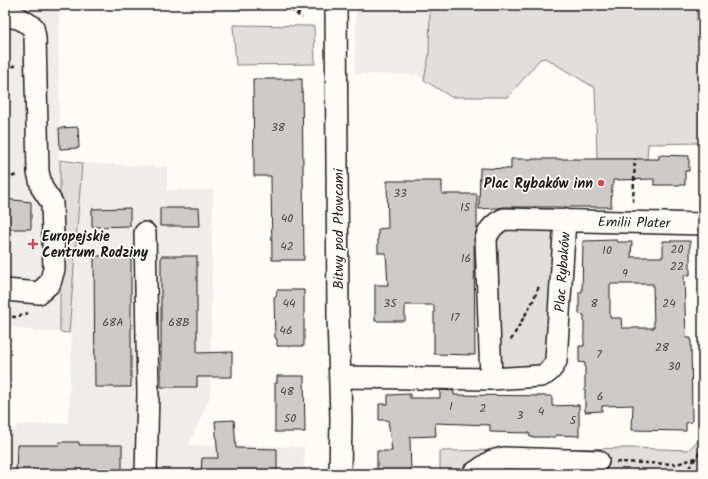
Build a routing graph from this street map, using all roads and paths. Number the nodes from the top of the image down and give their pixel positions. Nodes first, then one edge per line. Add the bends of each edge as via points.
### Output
1 (285, 5) edge
2 (293, 5) edge
3 (336, 5) edge
4 (5, 16) edge
5 (634, 159) dead end
6 (565, 220) junction
7 (632, 222) junction
8 (703, 224) edge
9 (145, 233) dead end
10 (542, 279) dead end
11 (5, 290) edge
12 (510, 341) dead end
13 (340, 377) junction
14 (491, 379) junction
15 (703, 447) edge
16 (339, 453) junction
17 (696, 458) junction
18 (598, 461) joint
19 (146, 474) edge
20 (333, 474) edge
21 (340, 474) edge
22 (473, 474) edge
23 (685, 474) edge

1 - 2 path via 302,18
3 - 13 street, Bitwy pod Płowcami
4 - 11 street via 19,18 33,27 36,37 38,172 42,188 52,203 54,269 50,283 39,293
5 - 7 path
6 - 7 street, Emilii Plater
6 - 14 street, Plac Rybaków via 556,361 547,374 541,376
6 - 14 street, Plac Rybaków via 504,219 494,225 488,234 486,239
7 - 8 street, Emilii Plater
9 - 19 street via 148,394
10 - 12 path via 533,301
13 - 14 street, Plac Rybaków
13 - 16 street, Bitwy pod Płowcami
15 - 17 path
16 - 20 street, Bitwy pod Płowcami
16 - 21 street, Bitwy pod Płowcami
17 - 18 path via 677,464
17 - 23 path
18 - 22 street via 504,458 492,461

